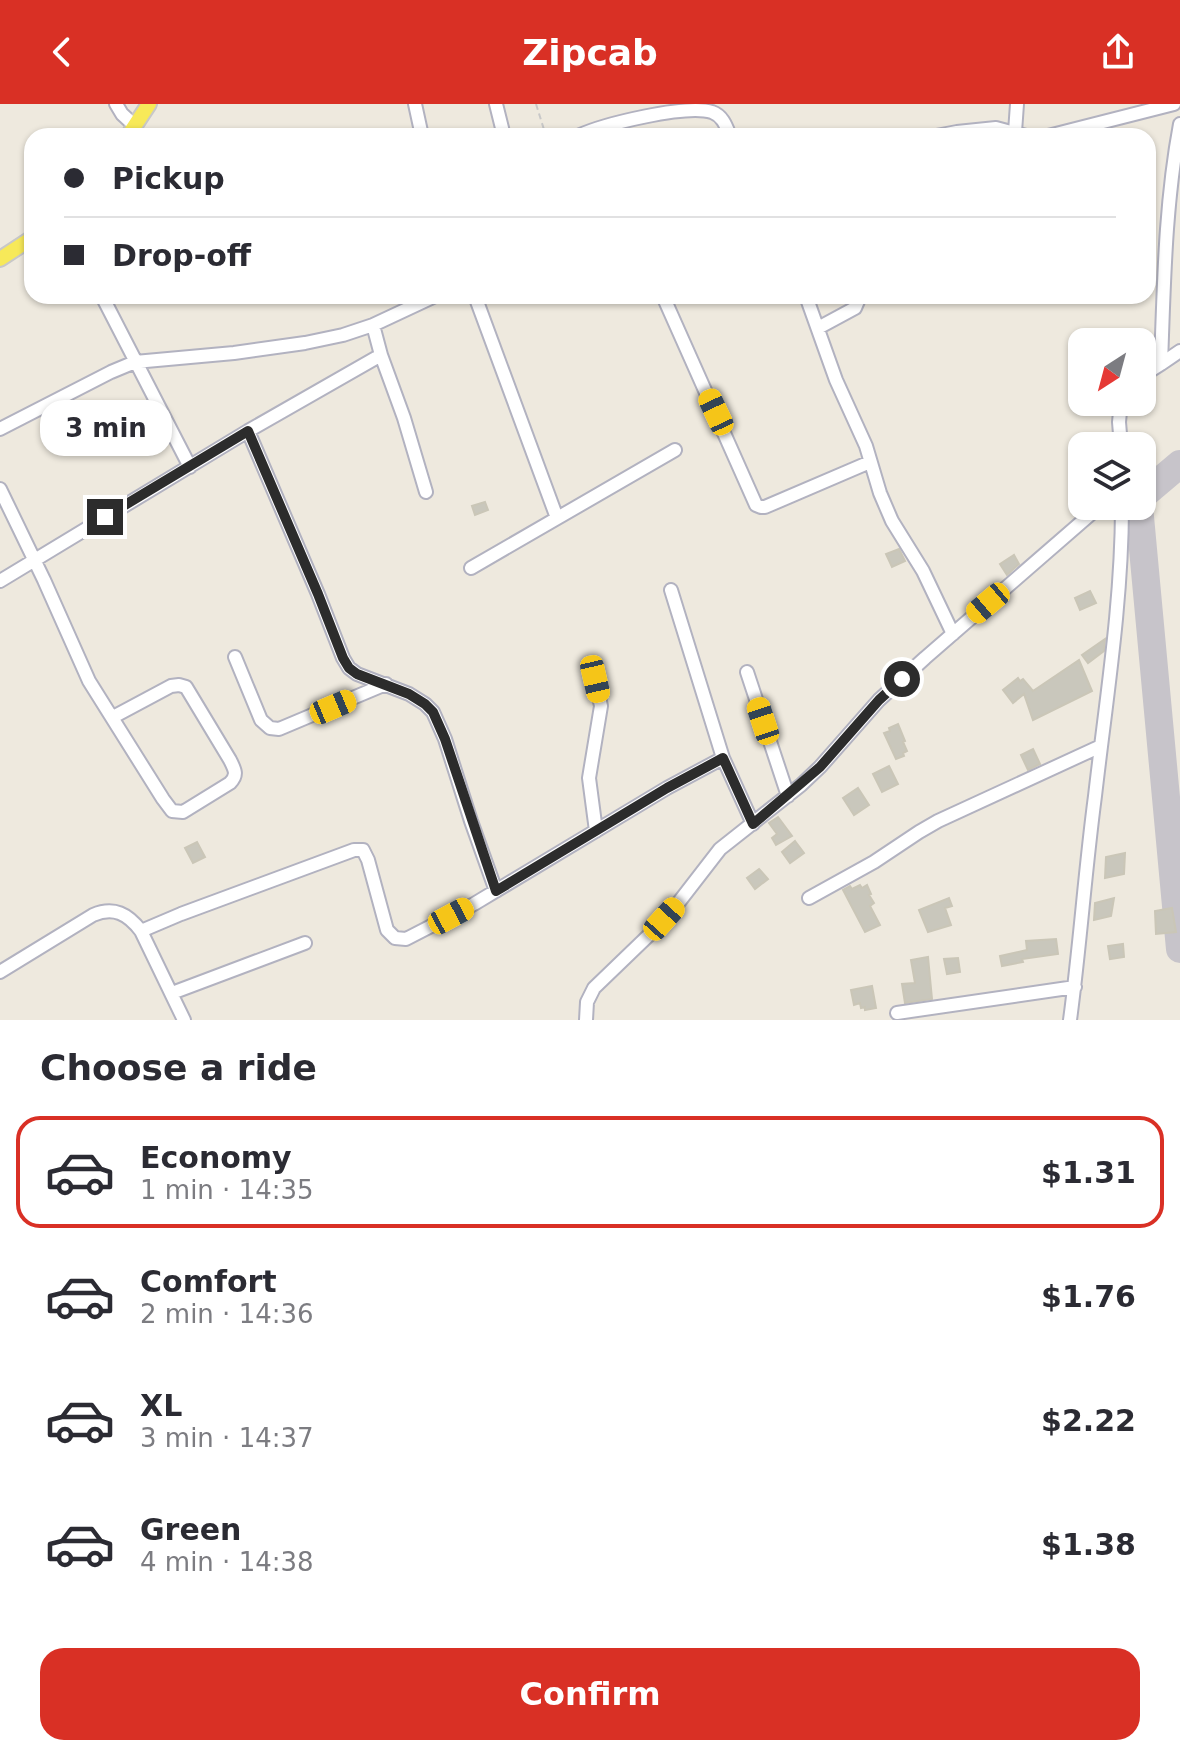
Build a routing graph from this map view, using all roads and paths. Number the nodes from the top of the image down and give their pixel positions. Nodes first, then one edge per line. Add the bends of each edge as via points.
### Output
1 (116, 104) edge
2 (149, 104) edge
3 (415, 104) edge
4 (496, 104) edge
5 (536, 104) edge
6 (1017, 104) edge
7 (1174, 104) edge
8 (1180, 124) edge
9 (129, 128) edge
10 (133, 128) edge
11 (420, 128) edge
12 (502, 128) edge
13 (544, 128) edge
14 (603, 128) edge
15 (726, 128) edge
16 (1019, 128) edge
17 (1080, 128) edge
18 (24, 243) edge
19 (0, 259) edge
20 (106, 304) edge
21 (418, 304) edge
22 (478, 304) edge
23 (667, 304) edge
24 (809, 304) edge
25 (857, 304) edge
26 (373, 325) junction
27 (818, 328) junction
28 (1180, 351) edge
29 (381, 355) junction
30 (135, 362) junction
31 (1161, 364) junction
32 (1156, 367) edge
33 (0, 429) edge
34 (248, 431) junction
35 (675, 450) dead end
36 (870, 462) junction
37 (190, 467) junction
38 (0, 489) edge
39 (426, 492) dead end
40 (557, 518) junction
41 (1084, 520) edge
42 (1121, 520) edge
43 (34, 559) junction
44 (471, 568) dead end
45 (0, 581) edge
46 (671, 590) dead end
47 (953, 634) junction
48 (235, 657) dead end
49 (747, 672) dead end
50 (595, 679) dead end
51 (386, 684) junction
52 (113, 717) junction
53 (1101, 746) junction
54 (723, 758) junction
55 (788, 796) junction
56 (753, 824) junction
57 (596, 831) junction
58 (496, 891) junction
59 (809, 898) dead end
60 (141, 931) junction
61 (305, 943) dead end
62 (0, 972) edge
63 (1075, 987) junction
64 (172, 993) junction
65 (897, 1013) dead end
66 (184, 1020) edge
67 (586, 1020) edge
68 (1070, 1020) edge

1 - 9 street
2 - 10 main road
3 - 11 street
4 - 12 street
5 - 13 path
6 - 16 street
7 - 17 street
8 - 31 street via 1171,169
14 - 15 street via 682,109 713,112
18 - 19 main road
20 - 30 street
21 - 26 street
22 - 40 street
23 - 36 street via 756,505 765,507
24 - 27 street
25 - 27 street
26 - 29 street
26 - 30 street via 305,343
27 - 36 street
28 - 31 street
29 - 34 street
29 - 39 street
30 - 33 street
30 - 37 street
31 - 32 street
34 - 37 street
34 - 51 street via 343,658 357,674
35 - 40 street
36 - 47 street via 892,521
37 - 43 street
38 - 43 street
40 - 44 street
41 - 47 street
42 - 53 street
43 - 45 street
43 - 52 street via 89,681
46 - 54 street
47 - 55 street via 879,700
48 - 51 street via 261,720 270,728 279,729
49 - 55 street
50 - 57 street via 601,706 589,778
51 - 58 street via 433,712
52 - 52 street via 171,686 186,687 236,771 235,778 183,812 172,811
53 - 59 street via 938,821
53 - 63 street
54 - 56 street
54 - 57 street
55 - 56 street
56 - 67 street via 720,849 679,902 594,988
57 - 58 street
58 - 60 street via 406,939 395,938 387,930 368,860 363,850 354,850
60 - 62 street via 122,913 102,912
60 - 64 street
61 - 64 street
63 - 65 street
63 - 68 street
64 - 66 street

